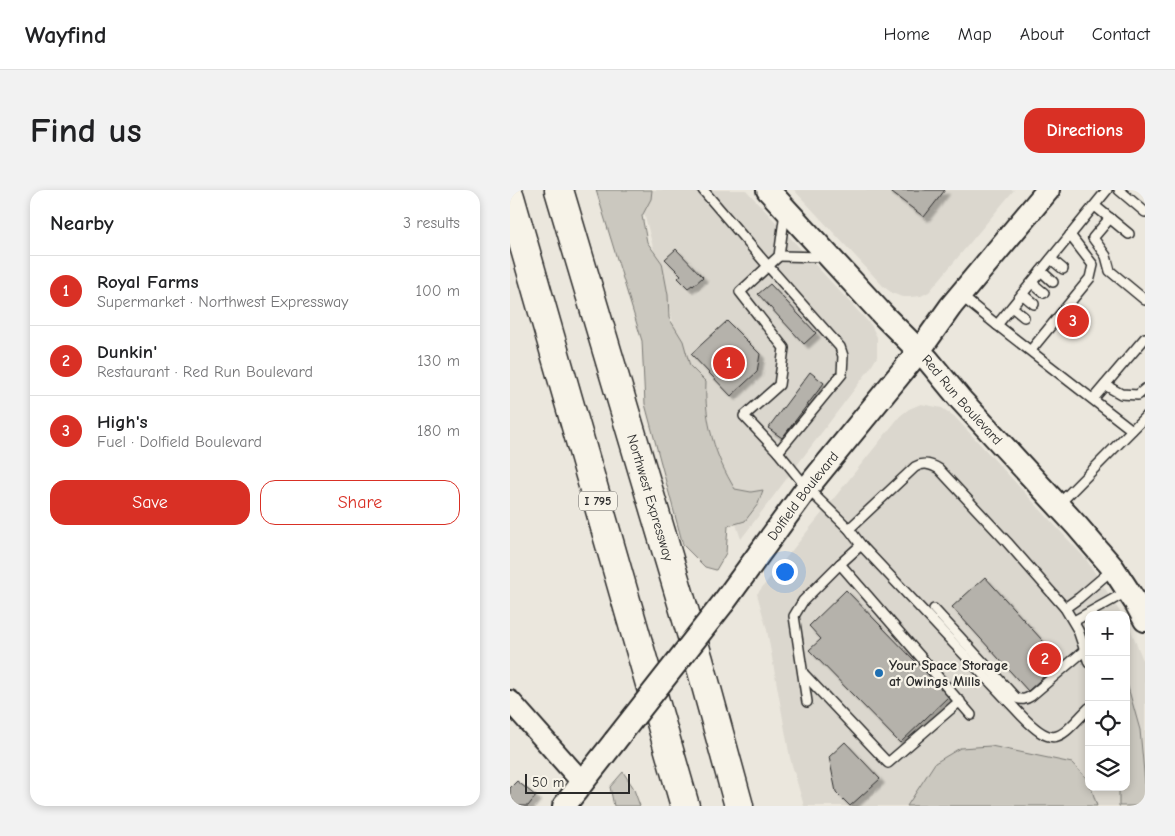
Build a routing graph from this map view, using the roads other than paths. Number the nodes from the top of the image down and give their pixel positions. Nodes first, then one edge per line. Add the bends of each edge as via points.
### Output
1 (559, 190) edge
2 (703, 190) edge
3 (768, 190) edge
4 (1048, 190) edge
5 (1107, 190) edge
6 (1119, 190) edge
7 (510, 197) edge
8 (1095, 206) junction
9 (786, 210) junction
10 (1145, 212) edge
11 (1110, 218) junction
12 (1129, 234) dead end
13 (1070, 235) junction
14 (779, 256) junction
15 (829, 258) junction
16 (1051, 259) junction
17 (768, 266) junction
18 (1064, 269) dead end
19 (1041, 271) junction
20 (1075, 279) dead end
21 (1032, 282) junction
22 (1053, 282) dead end
23 (1083, 286) junction
24 (1065, 291) dead end
25 (1044, 293) dead end
26 (1022, 294) junction
27 (960, 296) junction
28 (1073, 298) junction
29 (1145, 300) edge
30 (1057, 303) dead end
31 (1034, 304) dead end
32 (1012, 307) junction
33 (1064, 309) junction
34 (1046, 315) dead end
35 (1024, 317) dead end
36 (1054, 321) junction
37 (997, 325) junction
38 (1036, 327) dead end
39 (1044, 334) junction
40 (1145, 338) edge
41 (1030, 350) junction
42 (919, 351) junction
43 (1105, 385) junction
44 (1145, 390) edge
45 (1093, 399) junction
46 (1145, 417) edge
47 (1132, 430) junction
48 (778, 452) junction
49 (807, 488) junction
50 (1058, 505) junction
51 (849, 529) junction
52 (861, 545) junction
53 (840, 564) junction
54 (1113, 568) junction
55 (1129, 590) junction
56 (1065, 608) junction
57 (934, 609) dead end
58 (1145, 620) edge
59 (1074, 621) junction
60 (1085, 650) joint
61 (802, 672) junction
62 (510, 701) edge
63 (960, 701) junction
64 (807, 702) dead end
65 (1085, 712) edge
66 (971, 715) dead end
67 (582, 782) junction
68 (564, 806) edge
69 (685, 806) edge
70 (739, 806) edge

1 - 70 highway, Northwest Expressway via 700,660
2 - 17 lane
3 - 9 main road, Red Run Boulevard
4 - 27 main road, Dolfield Boulevard
5 - 8 lane
6 - 10 lane
7 - 69 highway, I 795
8 - 11 lane
8 - 13 lane
9 - 14 lane
9 - 15 main road, Red Run Boulevard
11 - 12 lane
11 - 29 lane via 1094,238 1106,256 1110,270
13 - 16 lane
13 - 23 lane via 1092,264 1090,278
14 - 15 lane
14 - 17 lane
15 - 42 main road, Red Run Boulevard
16 - 18 lane
16 - 19 lane
17 - 48 lane via 840,346 843,356 842,374
17 - 48 lane via 740,292 784,348 779,385 744,416
19 - 21 lane
19 - 22 lane
20 - 23 lane
21 - 25 lane
21 - 26 lane
23 - 28 lane
24 - 28 lane
26 - 31 lane
26 - 32 lane
27 - 37 lane
27 - 42 main road, Dolfield Boulevard
28 - 33 lane
30 - 33 lane
32 - 35 lane
32 - 37 lane
33 - 36 lane
34 - 36 lane
36 - 39 lane
37 - 41 lane
38 - 39 lane
39 - 41 lane
40 - 43 lane
41 - 45 lane
42 - 49 main road, Dolfield Boulevard
42 - 50 main road, Red Run Boulevard
43 - 44 lane via 1121,394 1138,396
43 - 45 lane
45 - 47 lane
46 - 47 lane
47 - 50 lane
48 - 49 lane
49 - 51 lane
49 - 67 main road, Dolfield Boulevard, bridge via 724,602
50 - 54 main road, Red Run Boulevard
51 - 52 lane
51 - 56 lane via 915,467 932,465
52 - 53 lane
52 - 65 lane via 1043,735 1062,735
53 - 61 lane via 803,601 794,616
53 - 63 lane
54 - 55 main road, Red Run Boulevard
54 - 56 lane
55 - 58 main road, Red Run Boulevard
55 - 59 lane
56 - 59 lane
57 - 60 lane via 1016,698 1031,696
59 - 60 lane
61 - 63 lane via 888,763
61 - 64 lane
62 - 67 street
63 - 66 lane
67 - 68 main road, Dolfield Boulevard

